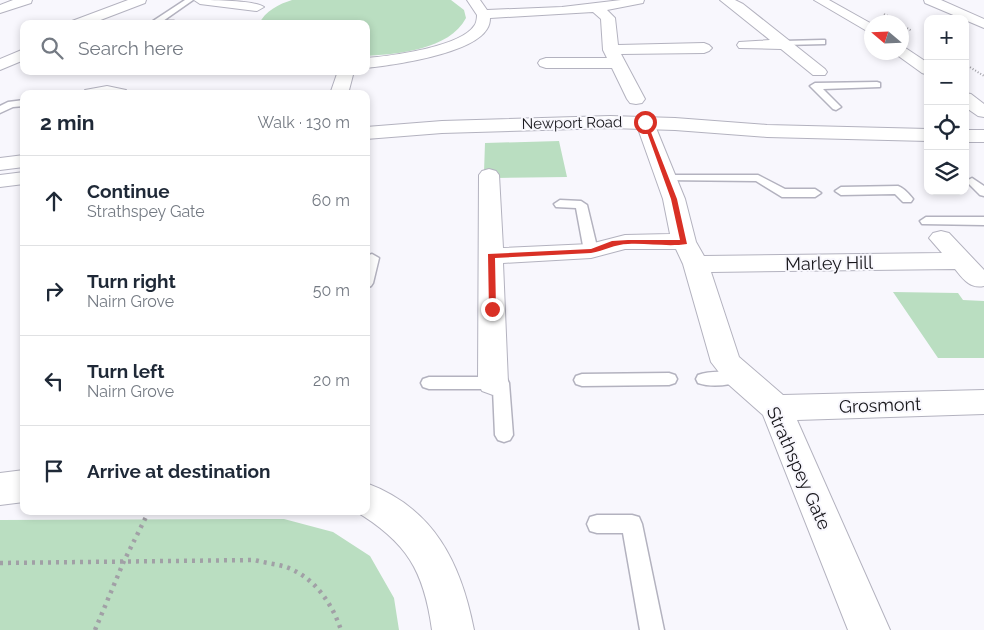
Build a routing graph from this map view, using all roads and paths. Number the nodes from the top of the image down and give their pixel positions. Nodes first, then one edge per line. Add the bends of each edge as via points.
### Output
1 (140, 0) edge
2 (190, 0) edge
3 (200, 0) edge
4 (271, 0) edge
5 (473, 0) edge
6 (638, 0) edge
7 (726, 0) edge
8 (825, 0) edge
9 (839, 0) edge
10 (930, 0) edge
11 (23, 5) edge
12 (602, 5) edge
13 (257, 7) junction
14 (3, 8) edge
15 (484, 14) junction
16 (105, 15) junction
17 (866, 15) edge
18 (246, 17) dead end
19 (89, 20) edge
20 (94, 20) edge
21 (159, 20) edge
22 (984, 24) edge
23 (864, 25) edge
24 (822, 42) dead end
25 (784, 43) junction
26 (744, 45) dead end
27 (20, 46) edge
28 (909, 46) edge
29 (704, 48) dead end
30 (922, 48) dead end
31 (909, 50) edge
32 (0, 53) edge
33 (20, 56) edge
34 (614, 57) junction
35 (370, 62) edge
36 (546, 63) dead end
37 (0, 65) edge
38 (924, 66) edge
39 (969, 67) edge
40 (819, 72) joint
41 (345, 75) edge
42 (984, 76) edge
43 (876, 85) dead end
44 (834, 86) junction
45 (340, 90) edge
46 (969, 101) edge
47 (20, 103) edge
48 (836, 107) dead end
49 (0, 110) edge
50 (641, 111) junction
51 (984, 112) edge
52 (924, 123) edge
53 (969, 123) edge
54 (984, 123) edge
55 (675, 124) junction
56 (370, 133) edge
57 (924, 136) edge
58 (969, 136) edge
59 (984, 136) edge
60 (20, 162) edge
61 (0, 164) edge
62 (489, 175) dead end
63 (20, 178) edge
64 (666, 178) junction
65 (0, 181) edge
66 (972, 181) dead end
67 (841, 191) dead end
68 (984, 192) edge
69 (815, 193) dead end
70 (907, 199) dead end
71 (560, 204) dead end
72 (984, 221) edge
73 (928, 223) joint
74 (591, 251) junction
75 (690, 253) junction
76 (491, 256) junction
77 (372, 258) dead end
78 (370, 266) edge
79 (739, 376) junction
80 (669, 379) dead end
81 (704, 379) dead end
82 (582, 380) dead end
83 (428, 383) dead end
84 (493, 384) junction
85 (984, 402) edge
86 (776, 408) junction
87 (504, 435) dead end
88 (20, 486) edge
89 (0, 489) edge
90 (370, 502) edge
91 (147, 515) edge
92 (597, 524) dead end
93 (124, 561) junction
94 (0, 563) edge
95 (96, 630) edge
96 (341, 630) edge
97 (453, 630) edge
98 (652, 630) edge
99 (869, 630) edge

1 - 16 street
2 - 21 lane
3 - 13 street
4 - 13 street
5 - 15 street
6 - 12 street
7 - 25 street
8 - 23 street
9 - 17 street
10 - 22 street
11 - 14 street
12 - 15 street via 556,13
12 - 34 street via 608,18
13 - 18 street
15 - 35 street via 482,25 470,37 450,47 421,56
16 - 19 street
16 - 20 street
24 - 25 lane
25 - 26 street
25 - 40 street
27 - 32 street
28 - 30 street
29 - 34 street
31 - 38 street
33 - 37 street
34 - 36 street
34 - 50 street, Strathspey Gate
39 - 42 path
40 - 44 lane
41 - 45 street
43 - 44 lane
44 - 48 lane via 816,86
46 - 51 street
47 - 49 lane
50 - 55 street, Newport Road
50 - 56 street, Newport Road via 532,123
50 - 64 street, Strathspey Gate
52 - 55 street via 871,125 757,120
53 - 54 street
55 - 57 street, Newport Road via 767,132
58 - 59 street
60 - 61 street
62 - 76 street
63 - 65 street
64 - 69 lane via 758,178 782,193
64 - 75 street, Strathspey Gate
66 - 68 lane
67 - 70 lane via 898,190
71 - 74 lane via 581,205
72 - 73 lane
73 - 75 street, Marley Hill via 970,270
74 - 75 street, Marley Hill via 615,243
74 - 76 street, Marley Hill
75 - 79 street, Strathspey Gate via 726,362
76 - 84 street
77 - 78 lane
79 - 81 lane
79 - 86 street, Strathspey Gate
80 - 82 lane
83 - 84 lane
84 - 87 lane via 501,383
85 - 86 street, Grosmont
86 - 99 street, Strathspey Gate
88 - 89 street
90 - 97 street via 408,527 432,557 449,601
91 - 93 path
92 - 98 lane via 632,524
93 - 94 path
93 - 95 path
93 - 96 path via 255,560 290,569 318,587 337,616

